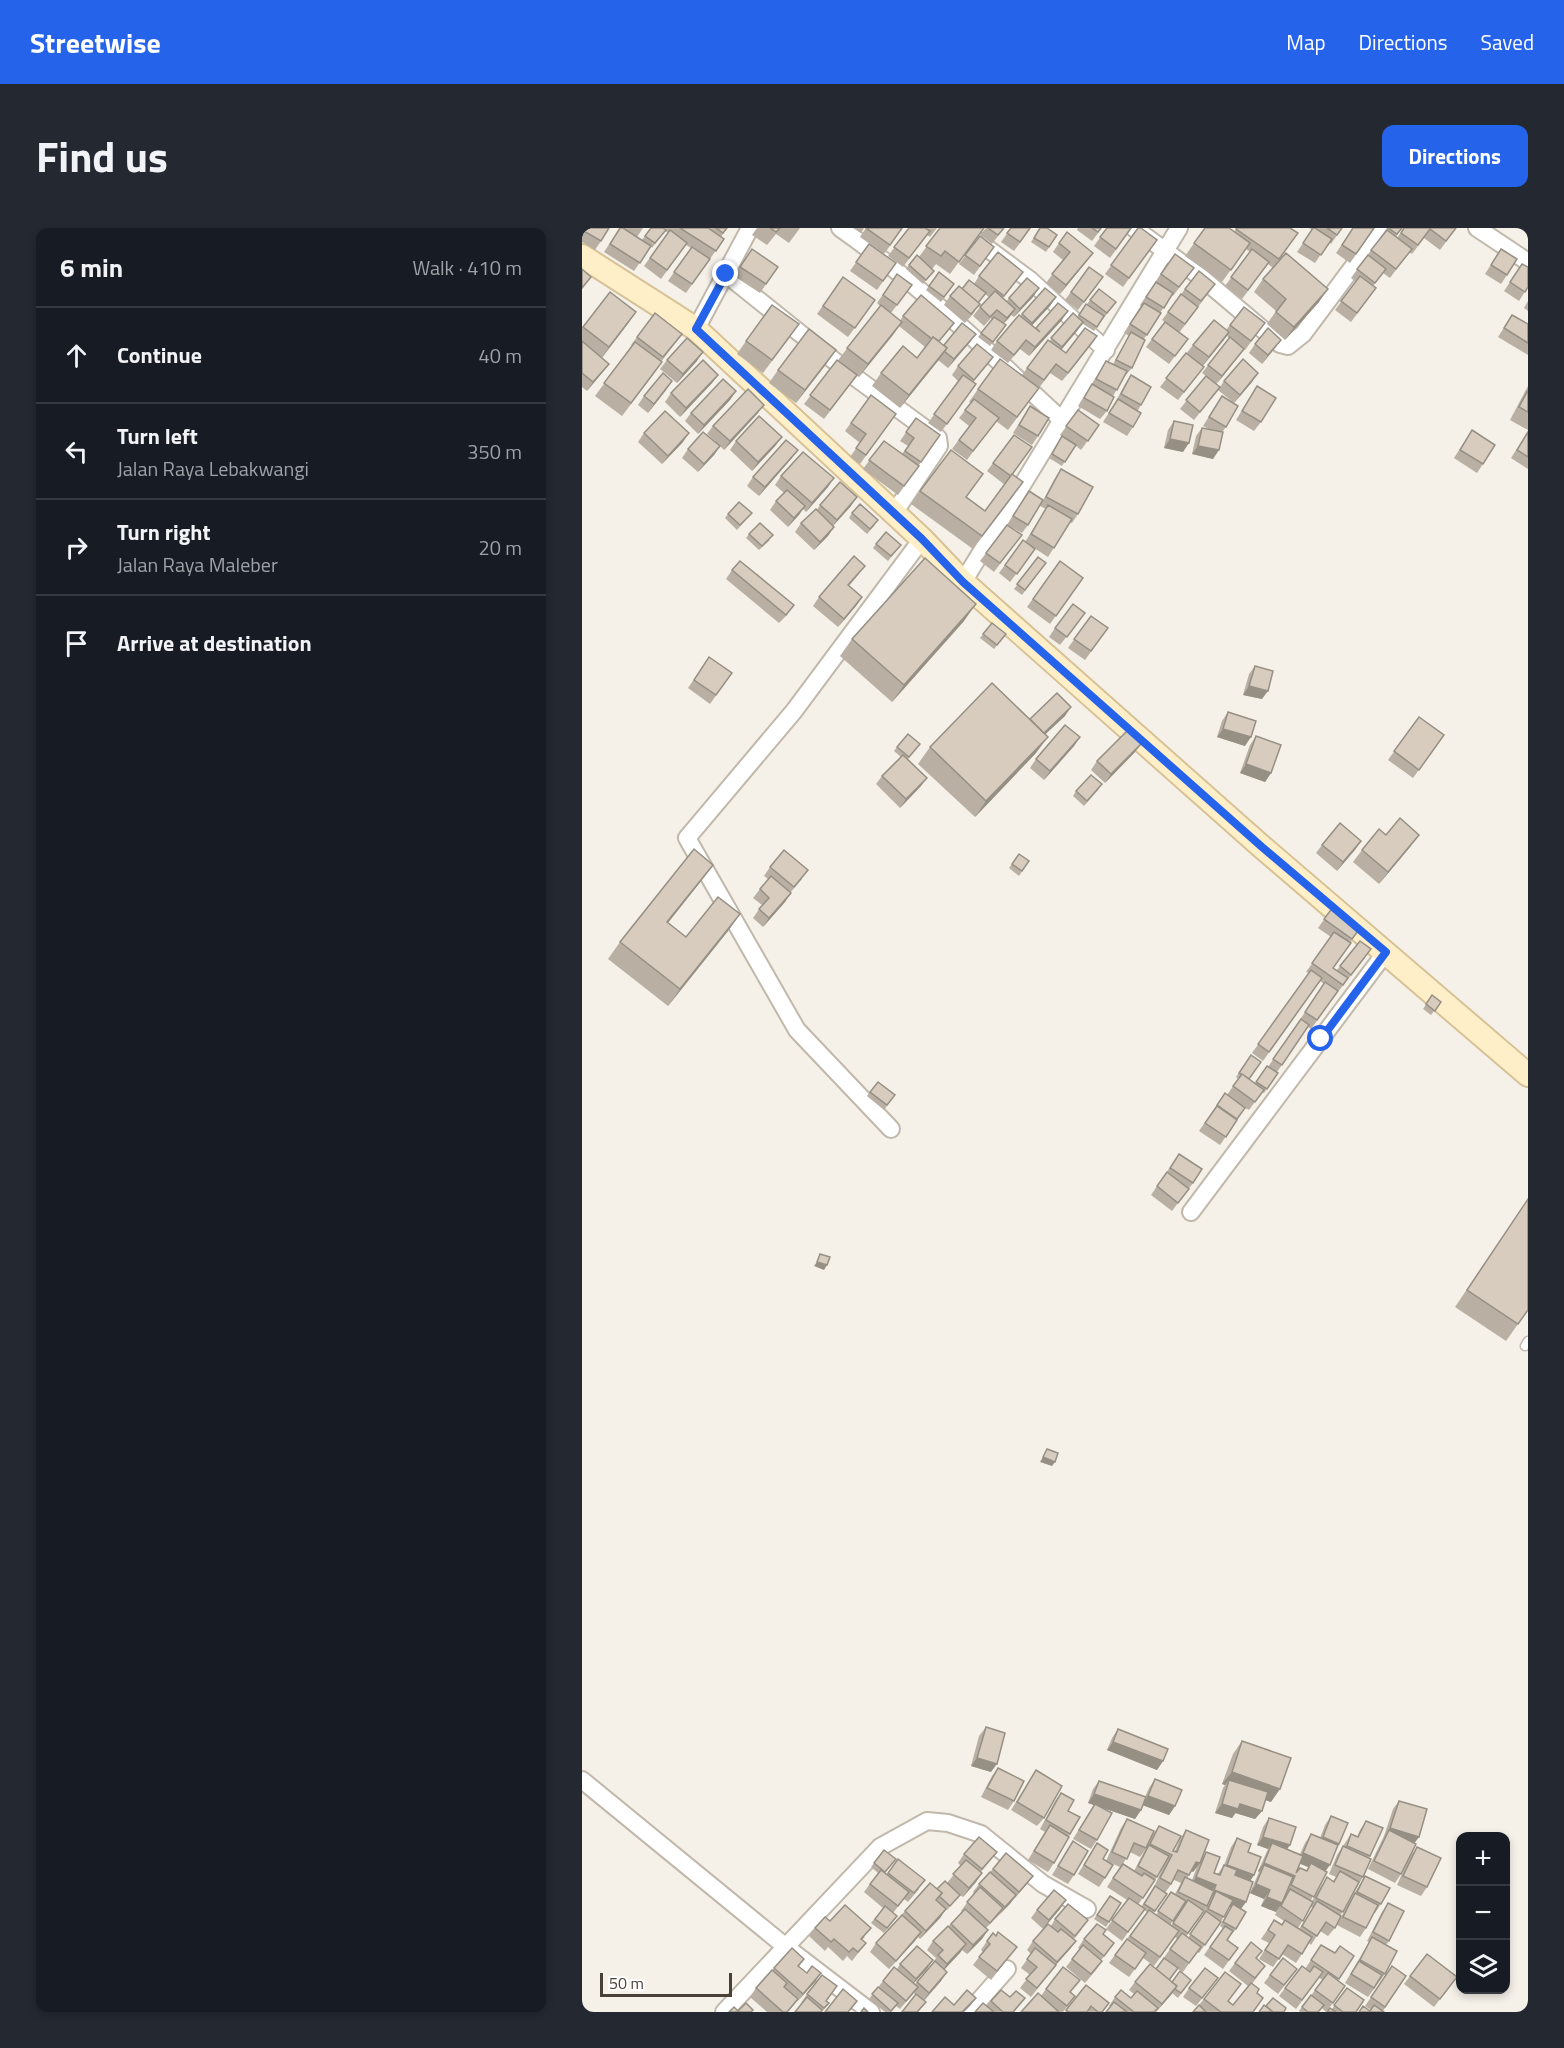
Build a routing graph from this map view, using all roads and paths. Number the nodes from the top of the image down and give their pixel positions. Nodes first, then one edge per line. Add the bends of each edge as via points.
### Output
1 (750, 228) edge
2 (840, 228) edge
3 (960, 228) edge
4 (1134, 228) edge
5 (1179, 228) edge
6 (1382, 228) edge
7 (1478, 228) edge
8 (1166, 251) junction
9 (582, 256) edge
10 (1528, 262) edge
11 (726, 274) junction
12 (696, 329) junction
13 (1106, 351) junction
14 (1063, 421) junction
15 (894, 513) junction
16 (922, 539) junction
17 (963, 582) junction
18 (1386, 952) junction
19 (1528, 1075) edge
20 (891, 1129) dead end
21 (1191, 1212) dead end
22 (582, 1780) edge
23 (1088, 1909) dead end
24 (786, 1947) junction
25 (1007, 1969) edge
26 (724, 2012) edge
27 (871, 2012) edge
28 (969, 2012) edge

1 - 11 street
2 - 14 street via 893,268
3 - 13 street via 1030,280
4 - 8 street
5 - 8 street
6 - 8 street via 1303,334 1288,346 1280,344
7 - 10 street
8 - 13 street
9 - 12 main road
11 - 12 street
11 - 15 street via 938,438 939,446
12 - 15 main road
13 - 14 street
14 - 17 street
15 - 16 main road
16 - 17 main road
16 - 20 street via 794,711 691,832 692,849 796,1030
17 - 18 main road
18 - 19 main road
18 - 21 street
22 - 24 street
23 - 24 street via 1043,1884 981,1834 927,1821 880,1847
24 - 26 street
24 - 27 street
25 - 28 street

